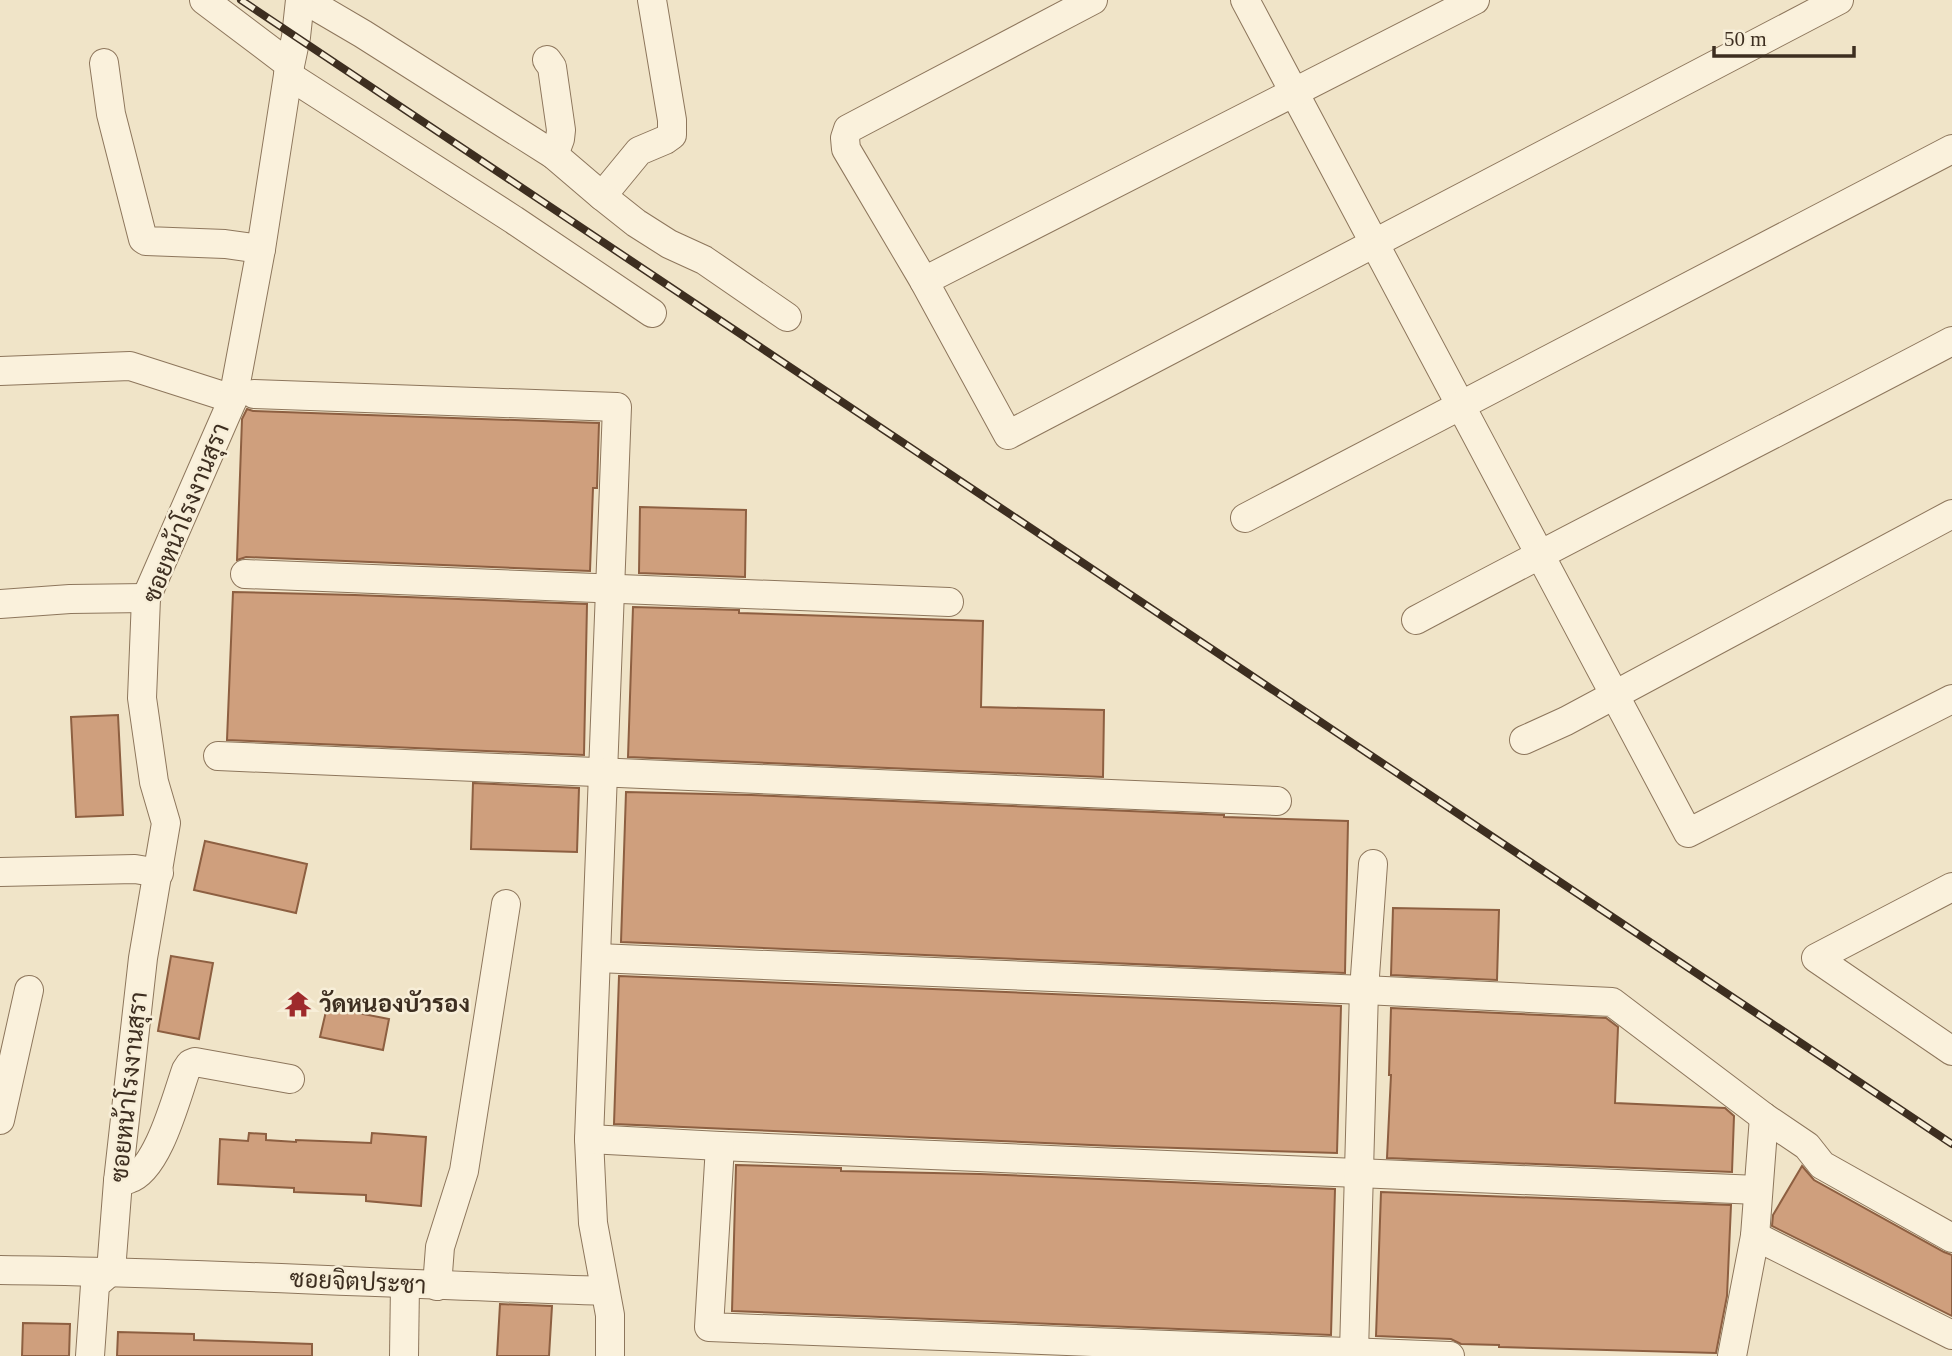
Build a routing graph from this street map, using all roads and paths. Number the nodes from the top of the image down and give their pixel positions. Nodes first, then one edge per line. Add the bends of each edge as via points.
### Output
1 (204, 0) edge
2 (300, 0) edge
3 (305, 0) edge
4 (652, 0) edge
5 (1093, 0) edge
6 (1245, 0) edge
7 (1475, 0) edge
8 (1836, 1) edge
9 (547, 60) dead end
10 (104, 63) dead end
11 (289, 70) junction
12 (1293, 93) junction
13 (1952, 149) edge
14 (554, 155) junction
15 (602, 196) junction
16 (1375, 243) junction
17 (261, 249) junction
18 (924, 281) junction
19 (652, 313) dead end
20 (787, 317) dead end
21 (1952, 341) edge
22 (0, 371) edge
23 (244, 397) junction
24 (1461, 406) junction
25 (1952, 514) edge
26 (1245, 518) dead end
27 (1540, 554) junction
28 (245, 574) dead end
29 (609, 589) junction
30 (146, 598) junction
31 (949, 602) dead end
32 (0, 604) edge
33 (1416, 620) dead end
34 (1614, 694) junction
35 (1952, 699) edge
36 (1524, 740) dead end
37 (218, 756) dead end
38 (602, 774) junction
39 (1277, 801) dead end
40 (1373, 864) dead end
41 (0, 872) edge
42 (159, 873) junction
43 (1952, 887) edge
44 (506, 904) dead end
45 (597, 958) junction
46 (29, 990) dead end
47 (1364, 990) junction
48 (1952, 1051) edge
49 (290, 1079) dead end
50 (1764, 1117) junction
51 (0, 1120) edge
52 (589, 1139) junction
53 (720, 1146) junction
54 (1360, 1172) junction
55 (118, 1181) junction
56 (1758, 1190) junction
57 (1755, 1236) junction
58 (1952, 1238) edge
59 (0, 1270) edge
60 (111, 1271) junction
61 (405, 1284) junction
62 (437, 1286) junction
63 (605, 1291) junction
64 (1952, 1335) edge
65 (1354, 1352) junction
66 (90, 1356) edge
67 (404, 1356) edge
68 (610, 1356) edge
69 (1450, 1356) edge
70 (1732, 1356) edge

1 - 11 street
2 - 11 street, ซอยหน้าโรงงานสุรา
3 - 14 street
4 - 15 street via 672,135 639,151
5 - 18 street via 848,129 846,149
6 - 12 street
7 - 12 street
8 - 16 street
9 - 14 street via 552,67 561,131
10 - 17 street via 111,114 142,239
11 - 17 street, ซอยหน้าโรงงานสุรา
11 - 19 street
12 - 16 street
12 - 18 street
13 - 24 street
14 - 15 street
15 - 20 street via 636,223 704,260
16 - 18 street via 1007,435
16 - 24 street
17 - 23 street, ซอยหน้าโรงงานสุรา
21 - 27 street
22 - 23 street via 131,366
23 - 29 street via 617,407
23 - 30 street, ซอยหน้าโรงงานสุรา
24 - 26 street
24 - 27 street
25 - 34 street
27 - 33 street
27 - 34 street
28 - 29 street
29 - 31 street
29 - 38 street
30 - 32 street
30 - 42 street, ซอยหน้าโรงงานสุรา via 142,698 154,782 166,823
34 - 35 street via 1688,833
34 - 36 street
37 - 38 street
38 - 39 street
38 - 45 street
40 - 47 street
41 - 42 street via 135,869
42 - 55 street, ซอยหน้าโรงงานสุรา via 144,958
43 - 48 street via 1816,958
44 - 62 street via 464,1171 440,1247
45 - 47 street
45 - 52 street
46 - 51 street
47 - 50 street via 1612,1002
47 - 54 street
49 - 55 street via 190,1064 157,1152 131,1179
50 - 56 street
50 - 58 street via 1807,1146 1822,1165
52 - 53 street
52 - 63 street via 593,1223
53 - 54 street
53 - 65 street via 709,1327
54 - 56 street
54 - 65 street
55 - 60 street, ซอยหน้าโรงงานสุรา
56 - 57 street
57 - 64 street
57 - 70 street
59 - 60 street, ซอยจิตประชา
60 - 61 street, ซอยจิตประชา
60 - 66 street, ซอยหน้าโรงงานสุรา via 95,1285
61 - 62 street, ซอยจิตประชา
61 - 67 street
62 - 63 street, ซอยจิตประชา
63 - 68 street
65 - 69 street

